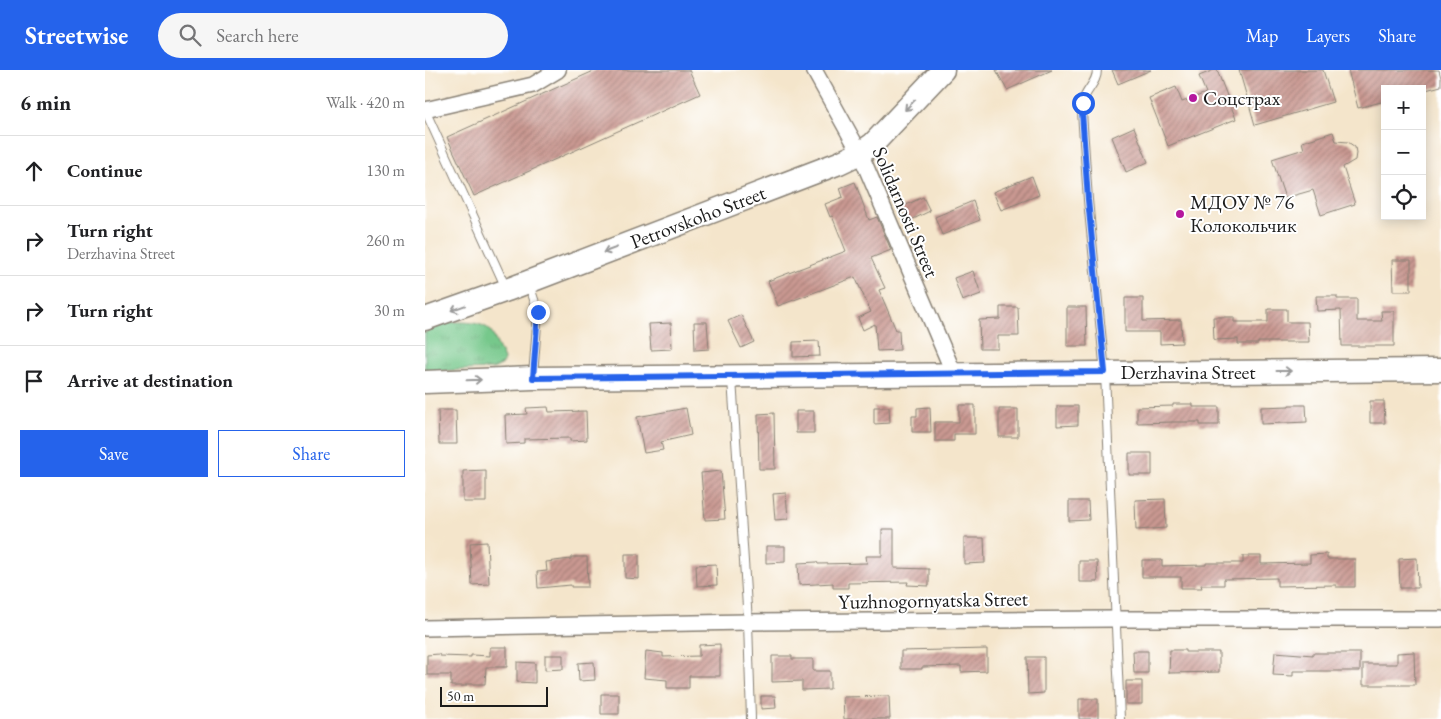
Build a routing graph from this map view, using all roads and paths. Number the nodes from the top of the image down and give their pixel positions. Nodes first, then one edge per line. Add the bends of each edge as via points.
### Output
1 (558, 70) edge
2 (814, 70) edge
3 (943, 70) edge
4 (1097, 70) edge
5 (425, 110) edge
6 (860, 153) junction
7 (528, 281) junction
8 (507, 290) junction
9 (425, 320) edge
10 (1441, 370) edge
11 (1105, 372) junction
12 (955, 374) junction
13 (732, 376) junction
14 (533, 378) junction
15 (425, 382) edge
16 (1115, 619) junction
17 (1441, 619) edge
18 (748, 622) junction
19 (425, 628) edge
20 (751, 719) edge
21 (1120, 719) edge

1 - 5 street via 533,85
2 - 6 street, Solidarnosti Street
3 -> 6 main road, Petrovskoho Street via 873,144
4 - 11 lane via 1097,78 1085,95 1082,112
5 - 8 lane
6 -> 7 main road, Petrovskoho Street
6 - 12 street, Solidarnosti Street
7 - 8 main road, Petrovskoho Street
7 - 14 lane via 538,312
8 -> 9 main road, Petrovskoho Street
11 -> 10 main road, Derzhavina Street
11 - 12 main road, Derzhavina Street
11 - 16 lane
12 - 13 main road, Derzhavina Street
13 - 14 main road, Derzhavina Street
13 - 18 lane
15 -> 14 main road, Derzhavina Street
16 - 17 street, Yuzhnogornyatska Street
16 - 18 street, Yuzhnogornyatska Street
16 - 21 lane
18 - 19 street, Yuzhnogornyatska Street
18 - 20 lane

